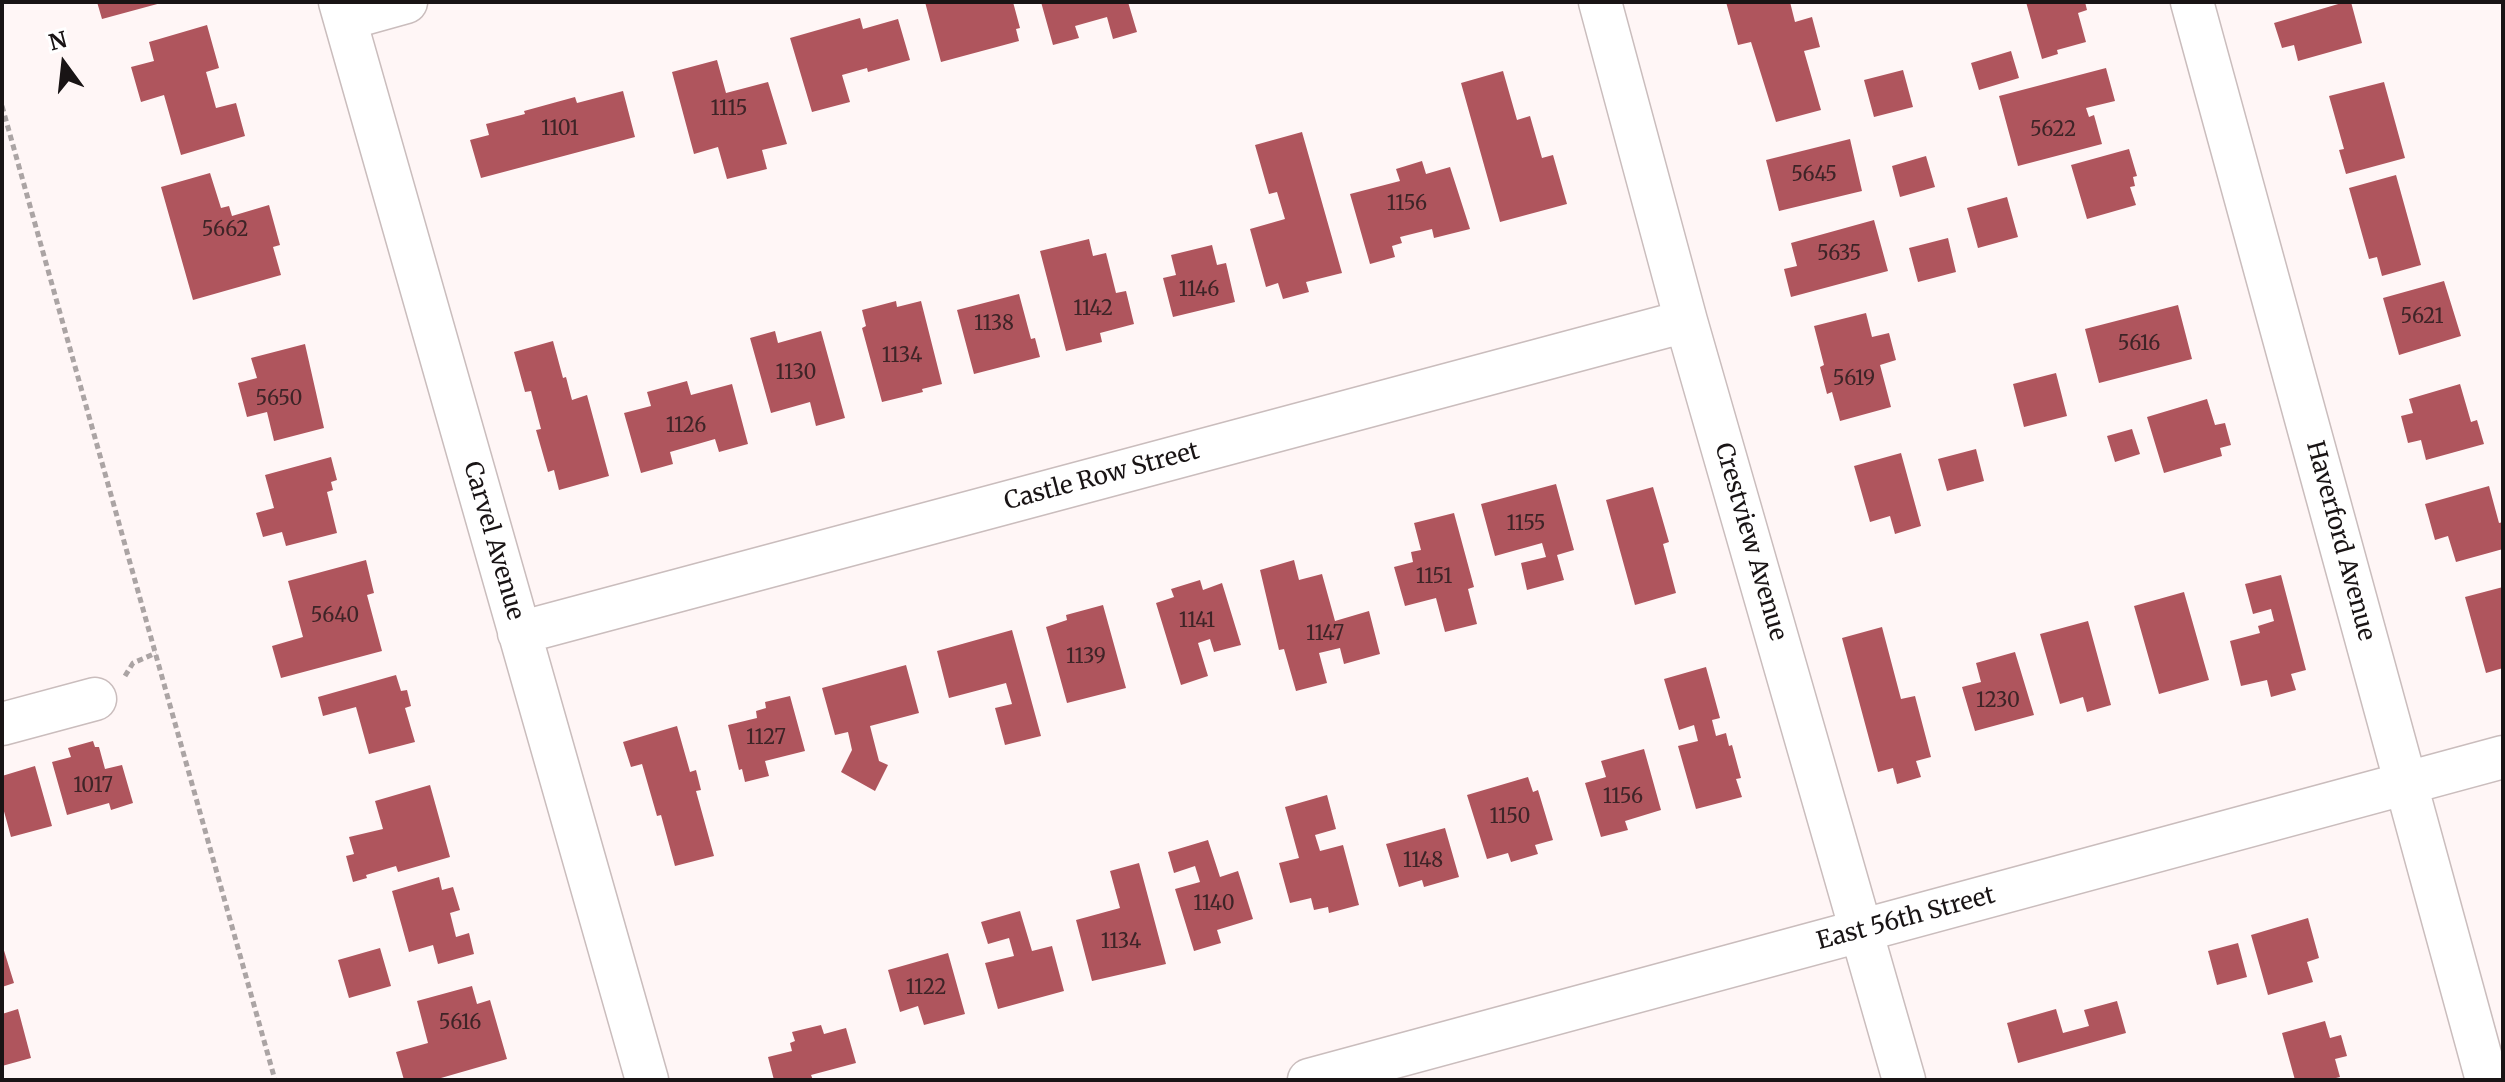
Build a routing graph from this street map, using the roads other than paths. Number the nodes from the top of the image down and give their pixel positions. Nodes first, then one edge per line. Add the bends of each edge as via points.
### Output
1 (406, 2) edge
2 (1600, 2) edge
3 (2192, 2) edge
4 (343, 11) edge
5 (1686, 321) junction
6 (519, 633) junction
7 (95, 699) dead end
8 (2, 724) edge
9 (2503, 757) edge
10 (2407, 783) junction
11 (1862, 932) junction
12 (647, 1080) edge
13 (1309, 1080) edge
14 (1904, 1080) edge
15 (2487, 1080) edge

1 - 4 street
2 - 5 street, Crestview Avenue
3 - 10 street, Haverford Avenue
4 - 6 street, Carvel Avenue
5 - 6 street, Castle Row Street
5 - 11 street, Crestview Avenue
6 - 12 street, Carvel Avenue
7 - 8 street
9 - 10 street, East 56th Street
10 - 11 street, East 56th Street
10 - 15 street, Haverford Avenue
11 - 13 street, East 56th Street
11 - 14 street, Crestview Avenue

